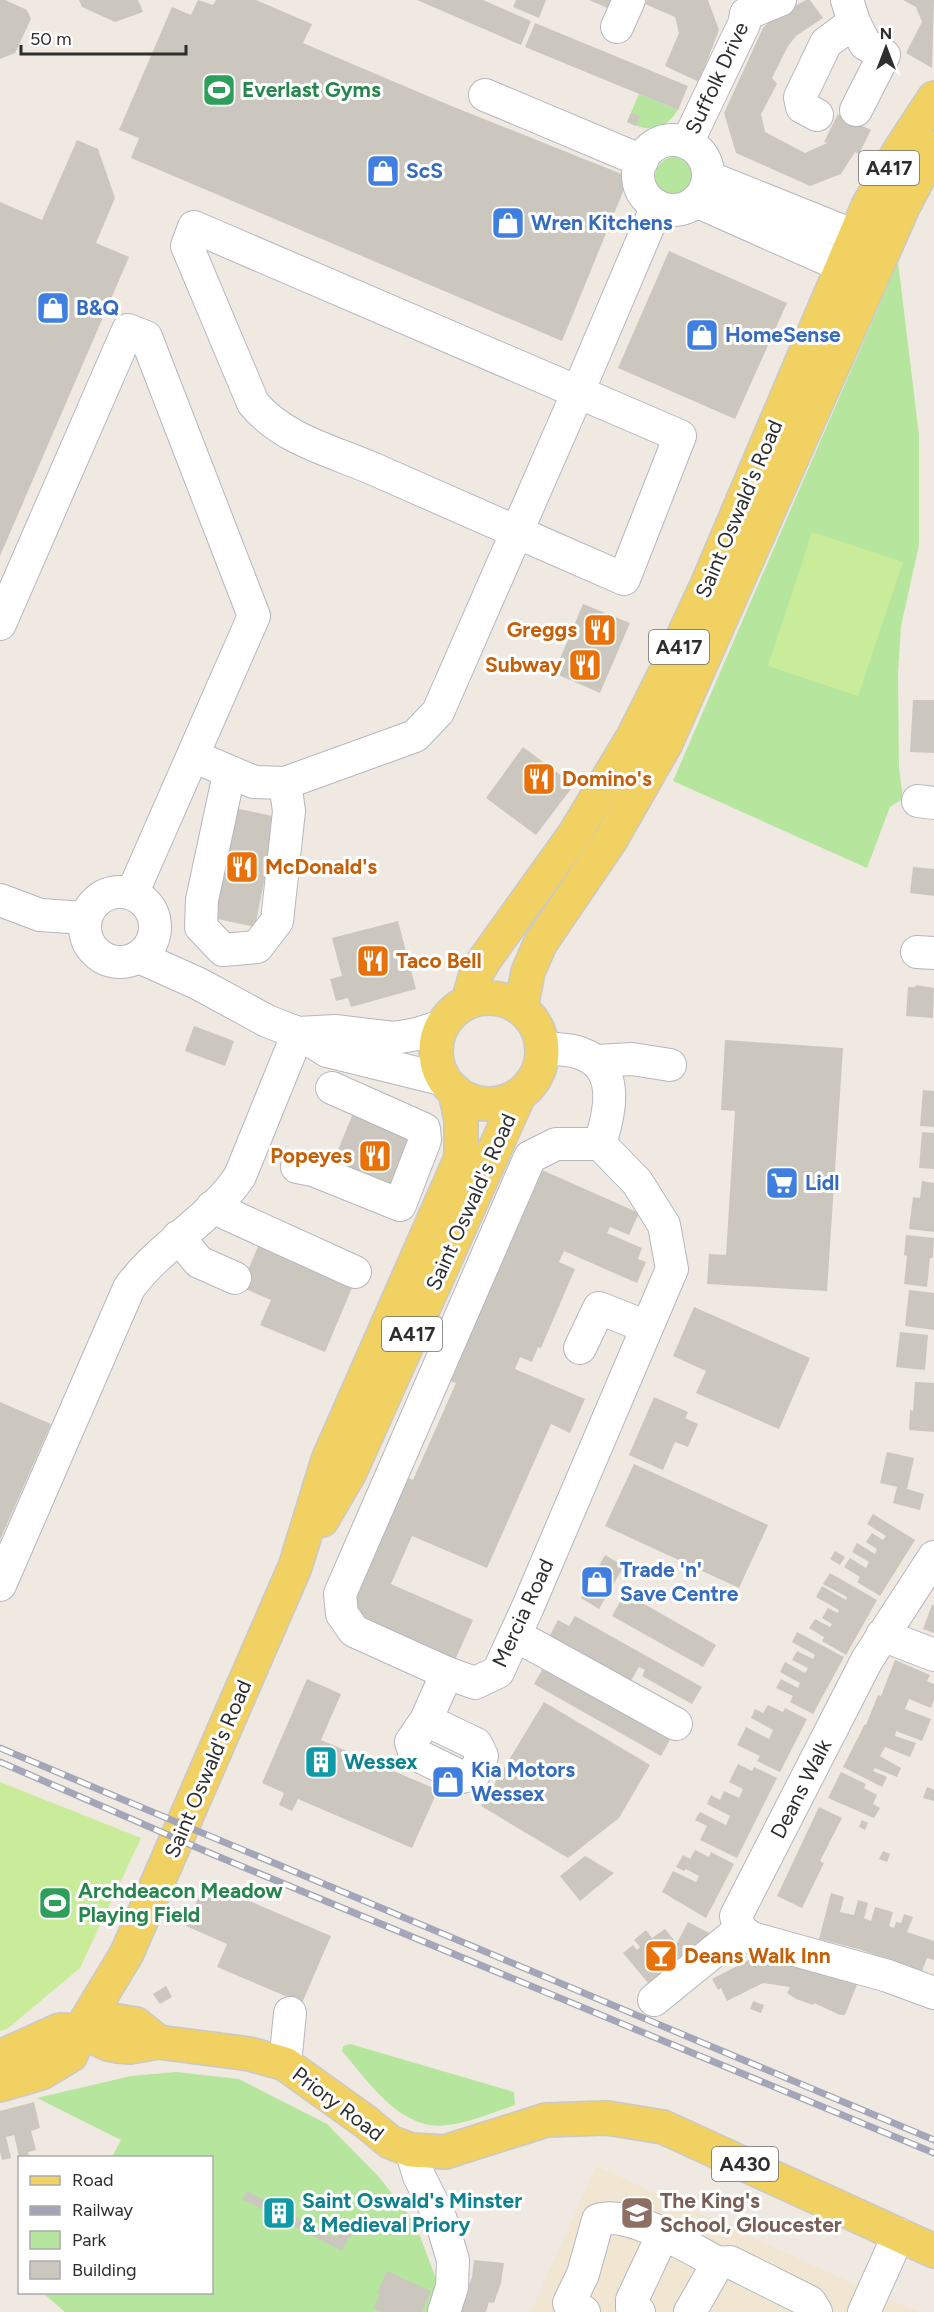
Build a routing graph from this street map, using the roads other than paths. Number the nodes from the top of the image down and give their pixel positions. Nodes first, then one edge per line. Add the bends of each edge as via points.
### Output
1 (780, 0) edge
2 (742, 7) edge
3 (851, 11) edge
4 (485, 95) dead end
5 (934, 98) edge
6 (856, 110) dead end
7 (817, 115) dead end
8 (687, 143) junction
9 (934, 148) edge
10 (642, 161) junction
11 (702, 189) junction
12 (657, 206) junction
13 (855, 236) junction
14 (878, 262) junction
15 (842, 266) junction
16 (579, 392) junction
17 (517, 532) junction
18 (0, 624) edge
19 (192, 756) junction
20 (229, 774) junction
21 (285, 783) junction
22 (132, 894) junction
23 (0, 900) edge
24 (86, 918) junction
25 (154, 928) junction
26 (139, 957) junction
27 (199, 984) junction
28 (468, 1002) junction
29 (521, 1008) junction
30 (442, 1026) junction
31 (298, 1032) junction
32 (543, 1048) junction
33 (603, 1074) junction
34 (671, 1075) dead end
35 (450, 1086) junction
36 (332, 1088) dead end
37 (519, 1095) junction
38 (600, 1144) junction
39 (297, 1167) dead end
40 (212, 1207) junction
41 (178, 1237) junction
42 (355, 1272) dead end
43 (235, 1278) dead end
44 (647, 1327) junction
45 (580, 1348) dead end
46 (934, 1557) edge
47 (295, 1567) junction
48 (0, 1586) edge
49 (515, 1635) junction
50 (882, 1635) junction
51 (934, 1654) edge
52 (447, 1673) junction
53 (426, 1720) dead end
54 (676, 1724) dead end
55 (740, 1930) junction
56 (934, 1993) edge
57 (654, 2000) dead end
58 (290, 2013) dead end
59 (80, 2031) junction
60 (0, 2057) edge
61 (285, 2064) junction
62 (0, 2085) edge
63 (411, 2150) junction
64 (663, 2234) junction
65 (899, 2234) junction
66 (934, 2251) edge
67 (718, 2263) junction
68 (698, 2309) edge
69 (444, 2312) edge
70 (584, 2312) edge
71 (639, 2312) edge
72 (816, 2312) edge
73 (864, 2312) edge

1 - 2 street, Suffolk Drive
2 - 8 street, Suffolk Drive via 744,24
3 - 6 street via 865,44 884,55
3 - 7 street via 826,43 800,97 802,107
4 - 10 street
5 - 13 main road, Saint Oswald's Road / A417 via 884,176
8 - 10 street via 656,145
8 - 11 street via 703,157
9 - 14 main road, Saint Oswald's Road / A417
10 - 12 street via 639,182
11 - 12 street via 677,210
11 - 13 street
11 - 15 street
12 - 16 street
13 - 14 street
13 - 15 main road, Saint Oswald's Road / A417
14 - 15 street
14 - 29 main road, Saint Oswald's Road / A417 via 666,743 610,841 540,944 528,972
15 - 28 main road, Saint Oswald's Road / A417 via 674,658 638,728 574,835 485,958
16 - 17 street
16 - 17 street via 680,436 624,579
16 - 17 street via 194,227 187,246 253,403 263,416 316,446
17 - 21 street via 438,712 415,736
18 - 19 street via 128,330 146,337 254,616
19 - 20 street
19 - 22 street
20 - 21 street via 254,782
20 - 21 street via 202,900 201,912 210,928 254,933 278,921 289,811
22 - 24 street via 109,893 98,899
22 - 25 street via 151,911
23 - 24 street via 40,915
24 - 26 street via 86,937 95,953 114,962
25 - 26 street via 148,948
25 - 27 street
26 - 27 street
27 - 31 street via 267,1022
28 - 29 main road via 491,997
28 - 30 main road
29 - 32 main road via 533,1020
30 - 31 street via 394,1038 335,1031
30 - 35 main road, A417 via 436,1051 440,1070
31 - 35 street via 327,1051
31 - 40 street via 240,1176
32 - 33 street via 579,1052
32 - 37 main road, A417 via 540,1067
33 - 34 street via 632,1059
33 - 38 street via 608,1117
35 - 37 main road via 483,1104 504,1102
35 - 47 main road, Saint Oswald's Road / A417 via 461,1120 460,1158 328,1460
36 - 39 street via 424,1128 425,1140 400,1205
37 - 47 main road, Saint Oswald's Road / A417 via 350,1473
38 - 44 street, Mercia Road via 637,1182 664,1225 672,1269
38 - 52 street, Mercia Road via 556,1144 530,1157 340,1594 342,1614 354,1631
40 - 41 street
40 - 42 street
41 - 43 street via 199,1262
41 - 48 street via 141,1271 129,1288
44 - 45 street via 599,1308
44 - 49 street, Mercia Road
46 - 50 street, Deans Walk
47 - 59 main road, Saint Oswald's Road / A417 via 127,1953
49 - 52 street, Mercia Road via 498,1672 475,1683
49 - 54 street
50 - 51 street
50 - 55 street, Deans Walk via 736,1916
52 - 53 street
55 - 56 street via 752,1938
55 - 57 street
58 - 61 street
59 - 60 main road via 60,2030
59 - 61 main road, Priory Road / A430 via 108,2044 130,2047 158,2042 250,2054
59 - 62 main road, Saint Oswald's Road / A417 via 71,2055 41,2073
61 - 63 main road, Priory Road / A430 via 390,2142
63 - 65 main road, A430 via 445,2152 546,2120 607,2118 663,2127
63 - 69 street via 441,2220 453,2260 452,2287
64 - 67 street
64 - 70 street via 642,2224 606,2217 598,2220 583,2274 569,2303
64 - 71 street via 632,2300 632,2308
65 - 66 main road, A430
65 - 73 street
67 - 68 street
67 - 72 street via 730,2262 810,2302

